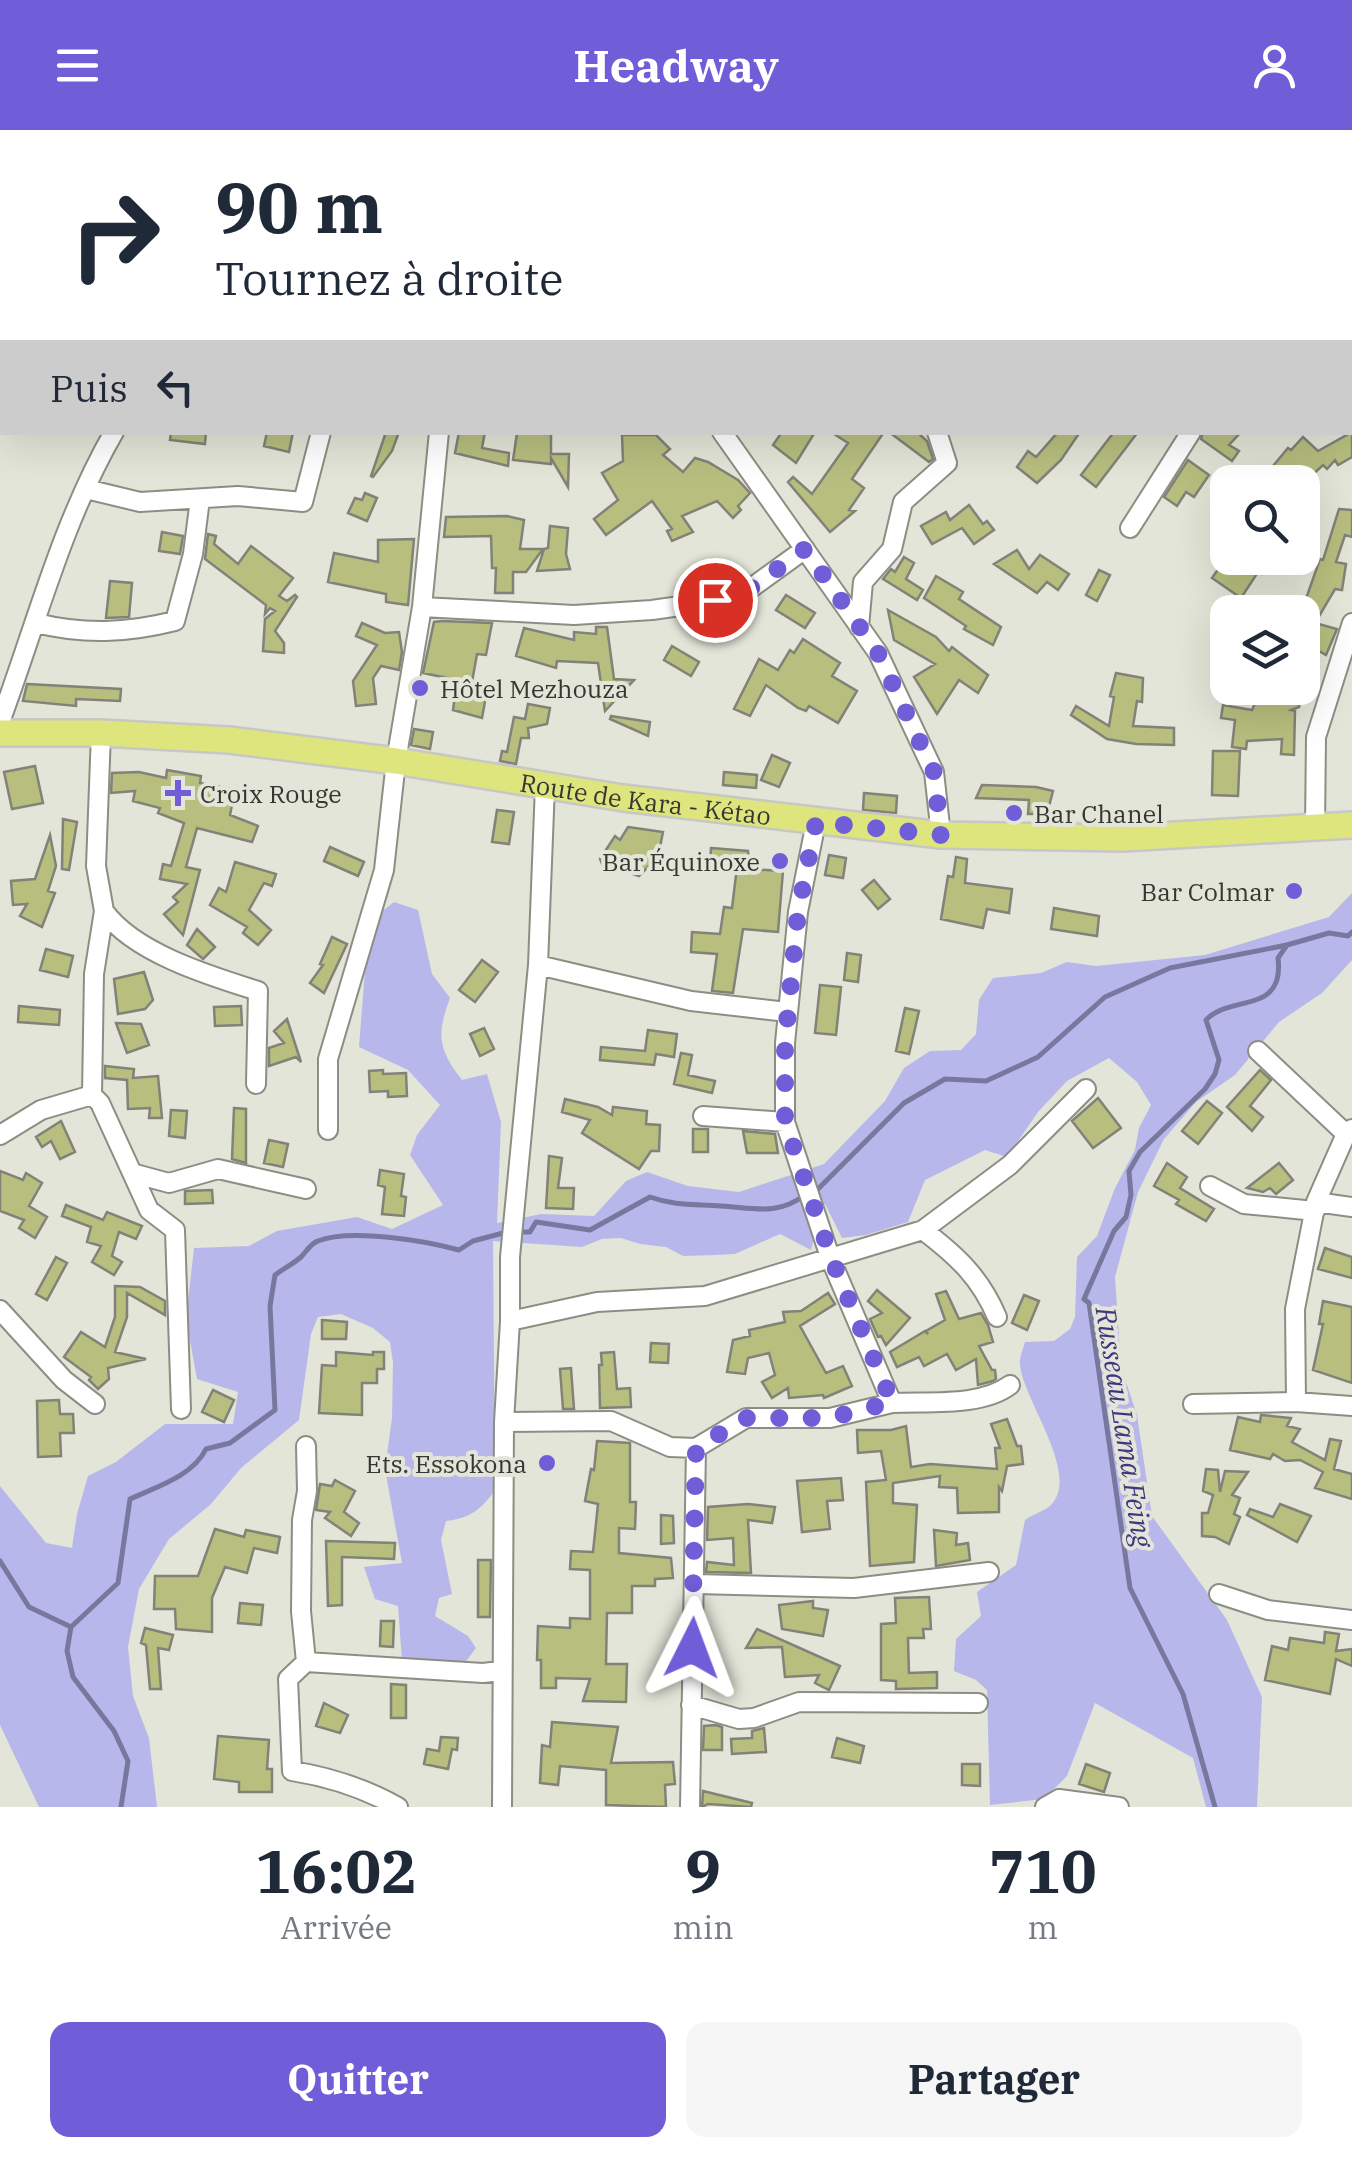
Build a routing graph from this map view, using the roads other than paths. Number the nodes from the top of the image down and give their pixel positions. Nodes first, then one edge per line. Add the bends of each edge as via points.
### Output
1 (112, 435) edge
2 (320, 435) edge
3 (439, 435) edge
4 (724, 435) edge
5 (938, 435) edge
6 (1188, 435) edge
7 (86, 488) junction
8 (200, 500) junction
9 (1130, 528) dead end
10 (805, 549) junction
11 (422, 607) junction
12 (36, 623) junction
13 (1352, 623) edge
14 (859, 627) junction
15 (0, 722) edge
16 (101, 732) junction
17 (0, 733) edge
18 (396, 761) junction
19 (545, 785) junction
20 (816, 822) junction
21 (1352, 825) edge
22 (1315, 829) junction
23 (941, 835) junction
24 (104, 912) junction
25 (538, 965) junction
26 (788, 1012) junction
27 (1258, 1052) dead end
28 (256, 1084) dead end
29 (1086, 1089) dead end
30 (92, 1095) junction
31 (702, 1116) dead end
32 (785, 1122) junction
33 (328, 1130) dead end
34 (1349, 1131) edge
35 (0, 1136) edge
36 (132, 1173) junction
37 (1210, 1186) dead end
38 (306, 1189) dead end
39 (1316, 1207) junction
40 (1352, 1207) edge
41 (923, 1230) junction
42 (832, 1260) junction
43 (0, 1310) edge
44 (997, 1318) dead end
45 (510, 1321) junction
46 (1010, 1385) dead end
47 (892, 1402) junction
48 (1296, 1402) junction
49 (95, 1404) dead end
50 (1193, 1404) dead end
51 (1352, 1406) edge
52 (180, 1408) dead end
53 (504, 1422) junction
54 (306, 1446) dead end
55 (696, 1448) junction
56 (988, 1572) dead end
57 (696, 1584) junction
58 (1219, 1594) dead end
59 (1352, 1620) edge
60 (306, 1662) junction
61 (500, 1671) junction
62 (978, 1703) dead end
63 (691, 1705) junction
64 (398, 1807) edge
65 (502, 1807) edge
66 (690, 1807) edge
67 (1045, 1807) edge
68 (1119, 1807) edge

1 - 7 street
2 - 8 street via 303,502
3 - 11 street
4 - 10 street
5 - 14 street via 947,463 903,502 892,549 863,582
6 - 9 street
7 - 8 street via 140,502
7 - 12 street
8 - 12 street via 175,621 118,633
10 - 11 street via 747,591 652,610 574,615
10 - 14 street
11 - 18 street
12 - 15 street
13 - 22 street via 1316,737
14 - 23 street via 934,772
16 - 17 main road, Route de Kara - Kétao
16 - 18 main road, Route de Kara - Kétao
16 - 24 street via 96,866
18 - 19 main road, Route de Kara - Kétao
18 - 33 street via 384,870 328,1059
19 - 20 main road, Route de Kara - Kétao
19 - 25 street
20 - 23 main road, Route de Kara - Kétao
20 - 26 street
21 - 22 main road, Route de Kara - Kétao
22 - 23 main road, Route de Kara - Kétao via 1124,838
24 - 28 street via 188,969 258,991
24 - 30 street via 94,974
25 - 26 street via 690,1001
25 - 45 street via 513,1212
26 - 32 street
27 - 34 street
29 - 41 street via 1010,1165
30 - 35 street via 41,1110
30 - 36 street
31 - 32 street
32 - 42 street
34 - 39 street
36 - 38 street via 169,1183 218,1169
36 - 52 street via 150,1210 175,1230
37 - 39 street via 1244,1204
39 - 40 street
39 - 48 street via 1296,1310
41 - 42 street
41 - 44 street via 984,1288
42 - 45 street via 705,1296 598,1302
42 - 47 street
43 - 49 street
45 - 53 street
46 - 47 street via 999,1394
47 - 55 street via 830,1418 746,1418
48 - 50 street
48 - 51 street
53 - 55 street via 611,1421 670,1447
53 - 61 street
54 - 60 street
55 - 57 street
56 - 57 street via 854,1588
57 - 63 street
58 - 59 street via 1268,1610
60 - 61 street
60 - 64 street via 288,1679 292,1771 370,1792
61 - 65 street
62 - 63 street via 799,1702 739,1719
63 - 66 street
67 - 68 street via 1059,1799

